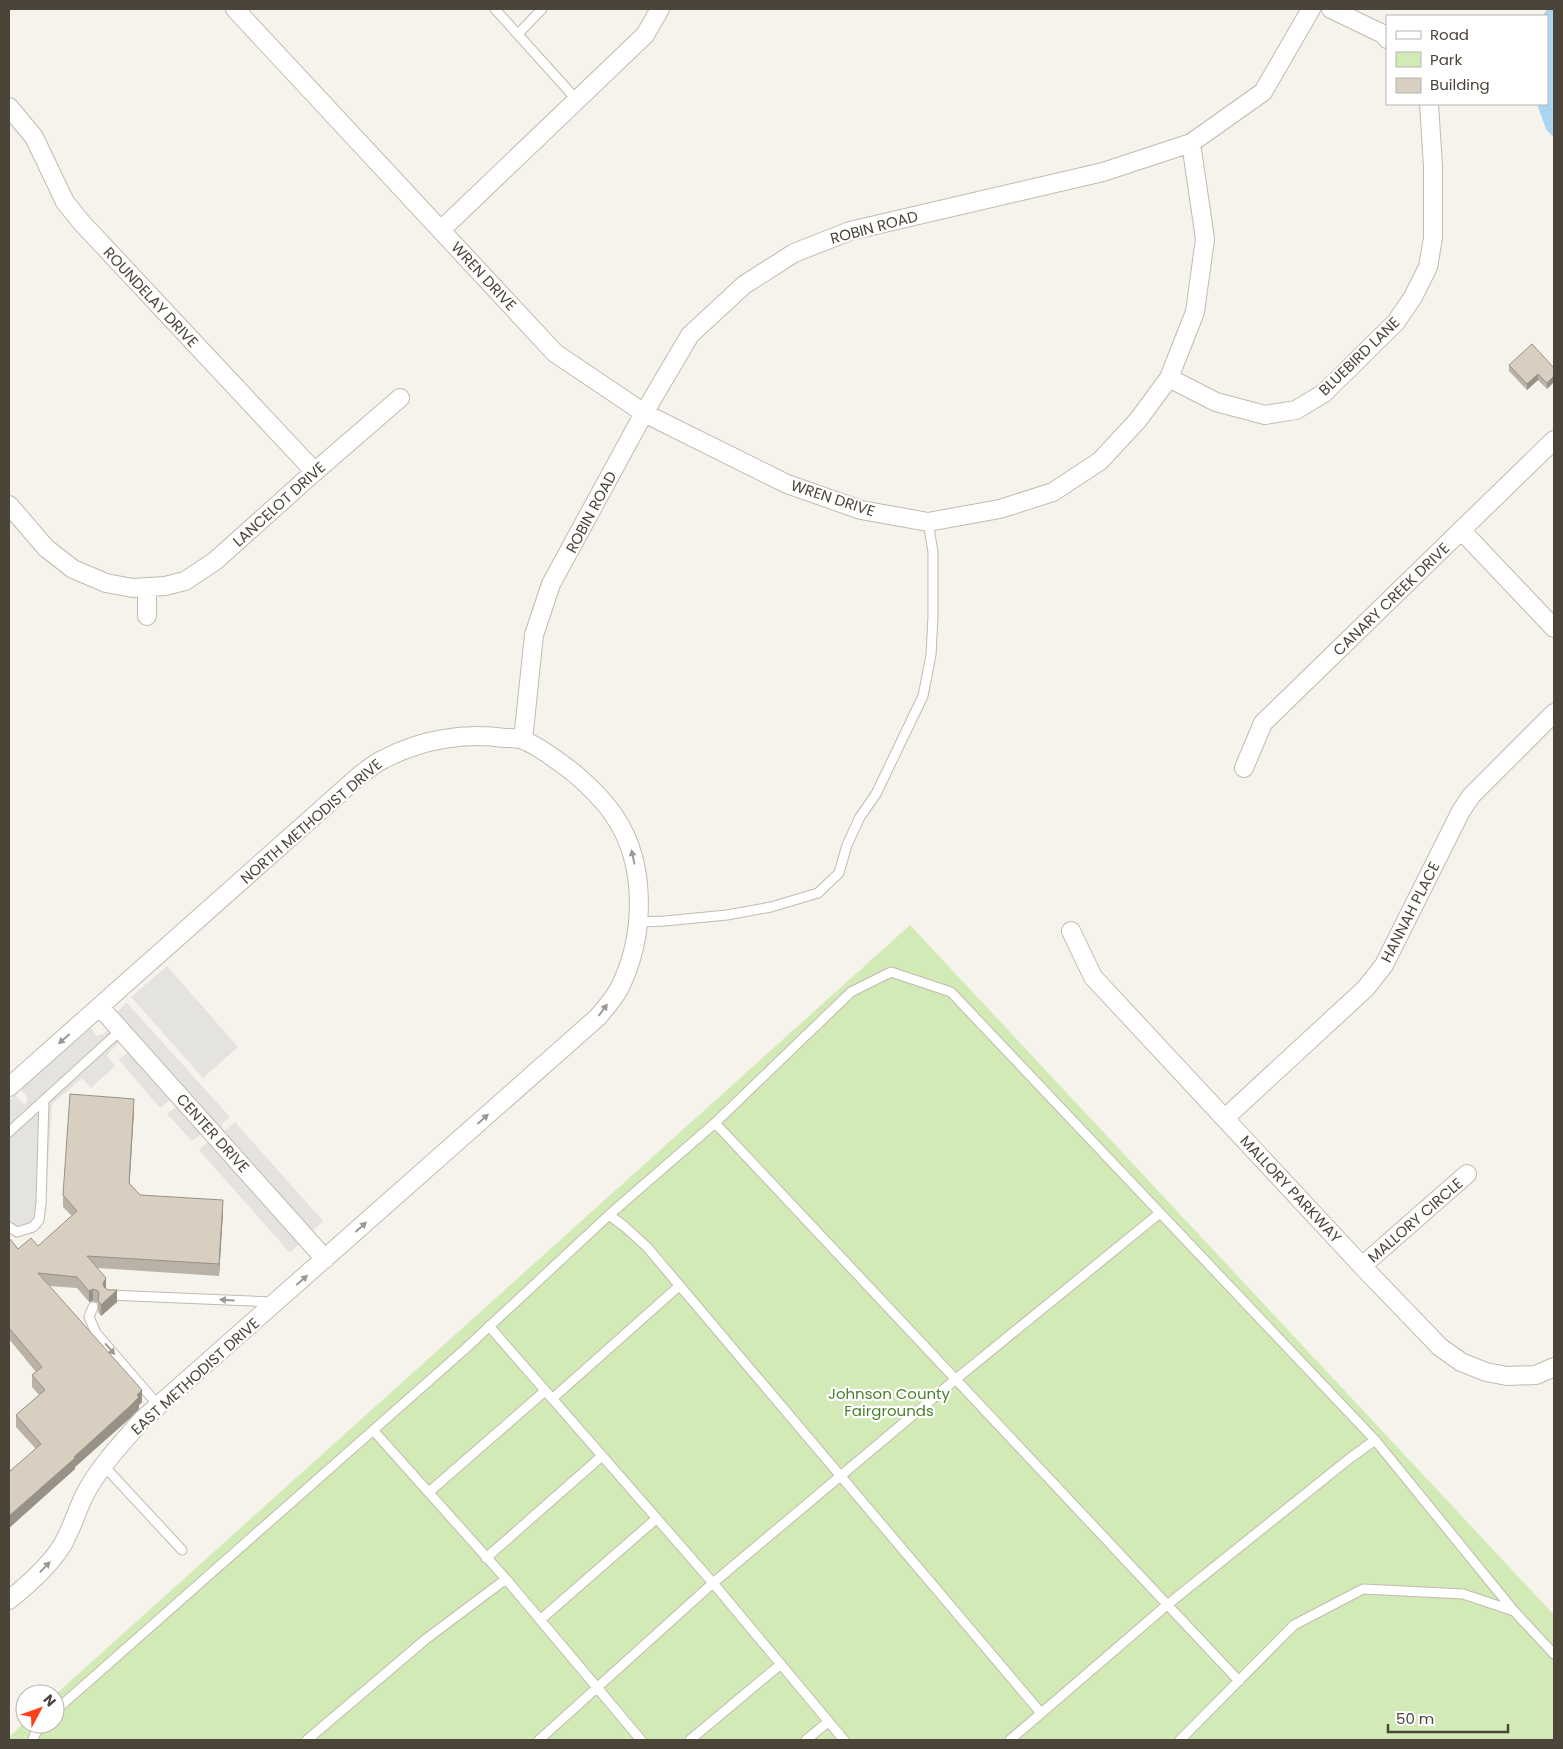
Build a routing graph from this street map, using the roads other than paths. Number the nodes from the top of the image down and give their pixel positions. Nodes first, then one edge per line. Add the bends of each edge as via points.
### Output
1 (236, 9) edge
2 (495, 9) edge
3 (542, 9) edge
4 (660, 9) edge
5 (1311, 9) edge
6 (1331, 9) edge
7 (518, 34) junction
8 (1386, 37) edge
9 (577, 100) junction
10 (1428, 105) edge
11 (9, 107) edge
12 (1191, 143) junction
13 (441, 230) junction
14 (1169, 378) junction
15 (400, 398) dead end
16 (644, 413) junction
17 (1554, 440) edge
18 (315, 472) junction
19 (9, 505) edge
20 (928, 522) junction
21 (1461, 530) junction
22 (147, 588) junction
23 (147, 616) dead end
24 (1554, 628) edge
25 (1554, 713) edge
26 (524, 740) junction
27 (1244, 768) dead end
28 (639, 922) junction
29 (1071, 931) dead end
30 (100, 1007) junction
31 (121, 1030) junction
32 (9, 1087) edge
33 (44, 1100) junction
34 (1225, 1118) junction
35 (715, 1123) junction
36 (9, 1132) edge
37 (1467, 1174) dead end
38 (1160, 1213) junction
39 (609, 1215) junction
40 (9, 1227) edge
41 (325, 1259) junction
42 (1362, 1266) junction
43 (679, 1286) junction
44 (109, 1294) edge
45 (276, 1302) junction
46 (93, 1307) dead end
47 (489, 1326) junction
48 (1554, 1367) edge
49 (956, 1379) junction
50 (545, 1391) junction
51 (552, 1399) junction
52 (158, 1405) junction
53 (373, 1430) junction
54 (1375, 1440) junction
55 (602, 1456) junction
56 (104, 1466) junction
57 (841, 1477) junction
58 (429, 1492) junction
59 (656, 1519) junction
60 (182, 1550) dead end
61 (486, 1558) junction
62 (506, 1579) junction
63 (712, 1583) junction
64 (9, 1600) edge
65 (1167, 1605) junction
66 (1514, 1611) junction
67 (540, 1620) junction
68 (1554, 1654) edge
69 (781, 1664) junction
70 (1239, 1681) junction
71 (597, 1689) junction
72 (65, 1702) edge
73 (1041, 1713) junction
74 (828, 1722) junction
75 (307, 1740) edge
76 (539, 1740) edge
77 (641, 1740) edge
78 (690, 1740) edge
79 (806, 1740) edge
80 (844, 1740) edge
81 (1010, 1740) edge
82 (1180, 1740) edge

1 - 13 street, WREN DRIVE
2 - 7 lane
3 - 7 lane
4 - 9 street, WREN DRIVE via 645,35
5 - 12 street, ROBIN ROAD via 1263,92
6 - 8 street
7 - 9 lane
9 - 13 street, WREN DRIVE
10 - 14 street, BLUEBIRD LANE via 1433,166 1433,238 1428,267 1396,322 1324,393 1296,410 1265,415 1216,402
11 - 18 street, ROUNDELAY DRIVE via 34,137 65,202 82,223
12 - 14 street, WREN DRIVE via 1205,239 1195,312
12 - 16 street, ROBIN ROAD via 1103,172 850,231 794,253 744,286 690,335
13 - 16 street, WREN DRIVE via 555,353
14 - 20 street, WREN DRIVE via 1138,420 1100,461 1053,492 1000,509
15 - 18 street, LANCELOT DRIVE
16 - 20 street, WREN DRIVE via 787,484 861,510
16 - 26 street, ROBIN ROAD via 552,584 534,635
17 - 21 street, CANARY CREEK DRIVE
18 - 22 street, LANCELOT DRIVE via 216,562 185,581
19 - 22 street, LANCELOT DRIVE via 46,548 73,569 106,584
20 - 28 lane via 933,552 933,616 931,656 923,696 876,794 860,817 839,873 818,893 771,907 727,915
21 - 24 street
21 - 27 street, CANARY CREEK DRIVE via 1263,724
22 - 23 street
25 - 34 street, HANNAH PLACE via 1471,796 1384,965 1366,988
28 -> 26 street, NORTH METHODIST DRIVE via 638,886 631,849 616,817 593,789 558,760
26 - 30 street, NORTH METHODIST DRIVE via 464,736 404,749 381,760 359,776
41 -> 28 street, NORTH METHODIST DRIVE via 598,1017 620,988 633,953
29 - 34 street, MALLORY PARKWAY via 1093,977
30 - 31 street, CENTER DRIVE
30 -> 32 street, NORTH METHODIST DRIVE
31 - 33 lane
31 - 41 street, CENTER DRIVE
33 - 36 lane
33 - 40 lane via 39,1220 34,1227 17,1232
34 - 42 street, MALLORY PARKWAY
35 - 38 lane via 850,992 891,972 951,992
35 - 39 lane
35 - 49 lane
37 - 42 street, MALLORY CIRCLE
38 - 49 lane
38 - 54 lane
39 - 43 lane via 646,1247
39 - 47 lane
45 -> 41 street, EAST METHODIST DRIVE
42 - 48 street, MALLORY PARKWAY via 1440,1347 1461,1362 1507,1376 1536,1375
43 - 51 lane
43 - 57 lane
45 -> 44 lane
45 - 52 street, EAST METHODIST DRIVE
46 -> 52 lane via 89,1317 96,1333
47 - 50 lane
47 - 53 lane
49 - 57 lane
49 - 65 lane
50 - 51 lane
50 - 58 lane
51 - 55 lane
52 - 56 street, EAST METHODIST DRIVE
53 - 58 lane
53 - 72 lane
54 - 65 lane
54 - 66 lane
55 - 59 lane
55 - 61 lane
56 - 60 lane
64 -> 56 street, EAST METHODIST DRIVE via 63,1544 84,1495
57 - 63 lane
57 - 73 lane
58 - 61 lane
59 - 63 lane
59 - 67 lane
61 - 62 lane
62 - 67 lane
62 - 75 lane via 426,1639
63 - 69 lane
63 - 71 lane
65 - 70 lane
65 - 73 lane
66 - 68 lane
66 - 70 lane via 1463,1594 1363,1589 1294,1625
67 - 71 lane
69 - 74 lane
69 - 78 lane
70 - 82 lane
71 - 76 lane
71 - 77 lane
73 - 81 lane
74 - 79 lane
74 - 80 lane

